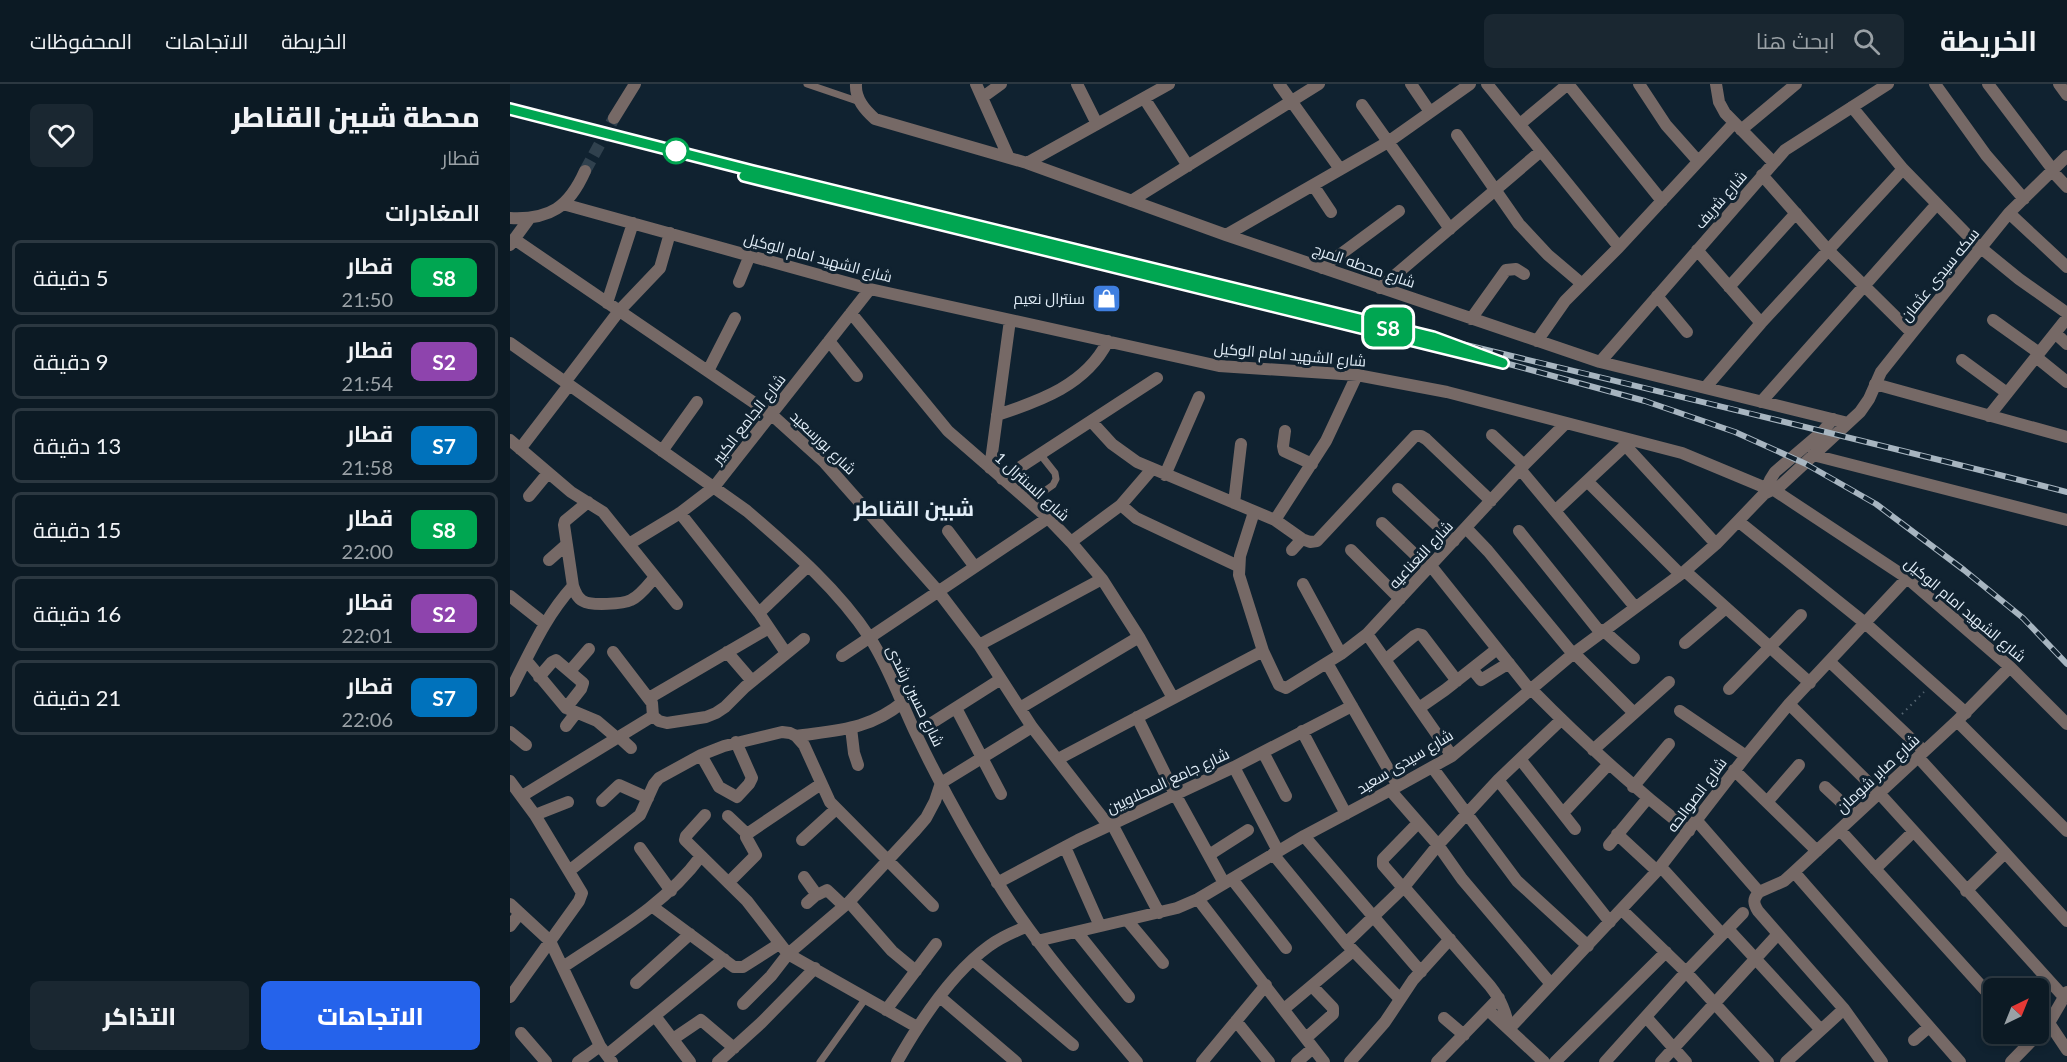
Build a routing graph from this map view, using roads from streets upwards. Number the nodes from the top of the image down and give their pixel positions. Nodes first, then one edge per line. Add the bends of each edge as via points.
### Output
1 (635, 84) edge
2 (856, 84) edge
3 (976, 84) edge
4 (1001, 84) edge
5 (1077, 84) edge
6 (1167, 84) edge
7 (1279, 84) edge
8 (1319, 84) edge
9 (1411, 84) edge
10 (1470, 84) edge
11 (1487, 84) edge
12 (1568, 84) edge
13 (1639, 84) edge
14 (1716, 84) edge
15 (1796, 84) edge
16 (1888, 84) edge
17 (1935, 84) edge
18 (1988, 84) edge
19 (2059, 84) edge
20 (2067, 95) edge
21 (983, 97) junction
22 (1144, 98) junction
23 (1290, 102) junction
24 (1362, 105) dead end
25 (1852, 107) junction
26 (1430, 112) junction
27 (614, 118) tunnel mouth
28 (1097, 124) junction
29 (1520, 124) junction
30 (1737, 127) junction
31 (1457, 135) dead end
32 (1388, 142) junction
33 (1542, 151) junction
34 (2067, 156) edge
35 (1009, 158) junction
36 (1698, 161) junction
37 (1773, 162) junction
38 (1027, 163) junction
39 (1188, 166) junction
40 (1340, 169) junction
41 (1903, 169) junction
42 (2053, 170) junction
43 (585, 171) tunnel mouth
44 (1762, 175) junction
45 (1312, 185) junction
46 (2067, 187) edge
47 (1495, 190) junction
48 (2024, 199) junction
49 (1131, 201) junction
50 (1662, 201) junction
51 (563, 204) junction
52 (1936, 205) junction
53 (1400, 211) dead end
54 (1332, 212) dead end
55 (1796, 213) junction
56 (2009, 213) junction
57 (510, 218) edge
58 (529, 219) junction
59 (633, 223) junction
60 (1450, 229) junction
61 (670, 233) junction
62 (1226, 235) junction
63 (512, 242) edge
64 (1619, 247) junction
65 (1981, 248) junction
66 (1697, 250) junction
67 (1828, 250) junction
68 (750, 255) junction
69 (2067, 267) edge
70 (1322, 268) junction
71 (1524, 274) dead end
72 (740, 282) dead end
73 (1581, 283) junction
74 (1864, 286) junction
75 (1730, 287) junction
76 (1380, 288) junction
77 (870, 289) junction
78 (1657, 296) junction
79 (607, 303) junction
80 (619, 311) junction
81 (851, 313) junction
82 (2067, 313) edge
83 (735, 318) dead end
84 (2067, 318) edge
85 (1471, 319) junction
86 (1010, 320) junction
87 (1993, 320) dead end
88 (1761, 323) junction
89 (1688, 332) dead end
90 (1912, 333) junction
91 (2055, 333) junction
92 (829, 341) junction
93 (1108, 341) junction
94 (1537, 341) junction
95 (510, 343) edge
96 (2067, 344) edge
97 (2038, 355) junction
98 (1962, 360) dead end
99 (1599, 362) junction
100 (708, 371) junction
101 (1357, 375) junction
102 (857, 376) dead end
103 (1157, 378) dead end
104 (2067, 382) edge
105 (567, 383) junction
106 (1875, 384) junction
107 (1705, 388) junction
108 (2007, 393) junction
109 (1199, 397) dead end
110 (697, 402) dead end
111 (1761, 402) junction
112 (772, 415) junction
113 (997, 415) junction
114 (1989, 416) junction
115 (1833, 419) junction
116 (1091, 421) junction
117 (1566, 423) junction
118 (1848, 423) junction
119 (1285, 431) dead end
120 (1492, 435) dead end
121 (2067, 437) edge
122 (1628, 442) junction
123 (513, 444) edge
124 (1241, 444) dead end
125 (662, 451) junction
126 (1813, 455) junction
127 (1312, 464) junction
128 (1522, 467) junction
129 (990, 468) junction
130 (1152, 469) junction
131 (548, 473) junction
132 (1165, 475) junction
133 (1002, 479) junction
134 (1587, 481) junction
135 (714, 487) junction
136 (1398, 489) dead end
137 (1768, 491) junction
138 (529, 496) dead end
139 (1491, 501) junction
140 (588, 502) junction
141 (1234, 503) junction
142 (1121, 505) junction
143 (1555, 511) junction
144 (1254, 512) junction
145 (680, 513) junction
146 (1048, 518) junction
147 (1275, 520) junction
148 (2067, 520) edge
149 (1738, 521) junction
150 (1382, 523) dead end
151 (1466, 528) junction
152 (948, 531) dead end
153 (1519, 531) dead end
154 (1302, 539) junction
155 (1454, 541) junction
156 (1071, 542) junction
157 (629, 544) junction
158 (1716, 544) junction
159 (566, 545) junction
160 (1292, 550) dead end
161 (1351, 550) dead end
162 (549, 560) dead end
163 (808, 566) junction
164 (1238, 566) junction
165 (975, 567) junction
166 (1430, 567) junction
167 (1682, 572) junction
168 (655, 577) junction
169 (1907, 578) junction
170 (1102, 579) junction
171 (1304, 584) dead end
172 (573, 586) junction
173 (938, 591) junction
174 (510, 596) edge
175 (1400, 599) junction
176 (677, 604) dead end
177 (1635, 607) junction
178 (1726, 608) junction
179 (759, 612) junction
180 (1801, 615) dead end
181 (544, 623) junction
182 (1865, 623) junction
183 (769, 628) junction
184 (1602, 631) junction
185 (1367, 634) junction
186 (869, 637) junction
187 (1139, 637) junction
188 (804, 639) dead end
189 (1685, 643) dead end
190 (979, 645) junction
191 (1770, 647) junction
192 (589, 649) dead end
193 (1497, 649) junction
194 (1263, 651) junction
195 (613, 652) dead end
196 (727, 652) junction
197 (786, 653) junction
198 (1574, 653) junction
199 (1341, 654) junction
200 (842, 656) dead end
201 (1634, 658) dead end
202 (526, 660) junction
203 (1385, 660) junction
204 (1830, 662) junction
205 (1327, 663) junction
206 (1509, 663) junction
207 (2010, 667) junction
208 (1472, 669) junction
209 (570, 671) junction
210 (514, 672) edge
211 (539, 677) junction
212 (1001, 679) junction
213 (752, 681) junction
214 (1457, 681) junction
215 (1669, 682) dead end
216 (1810, 683) junction
217 (1531, 689) junction
218 (1729, 689) dead end
219 (510, 691) edge
220 (649, 698) junction
221 (1173, 698) junction
222 (903, 702) junction
223 (1789, 704) junction
224 (1352, 706) junction
225 (956, 708) junction
226 (1020, 708) junction
227 (1419, 708) junction
228 (571, 710) junction
229 (1680, 711) dead end
230 (1634, 713) junction
231 (653, 716) junction
232 (1137, 717) junction
233 (1961, 717) junction
234 (1561, 720) junction
235 (2067, 724) edge
236 (566, 726) dead end
237 (1032, 727) junction
238 (851, 728) junction
239 (1302, 731) junction
240 (510, 732) edge
241 (916, 733) junction
242 (796, 736) junction
243 (618, 737) junction
244 (736, 742) junction
245 (1670, 744) dead end
246 (526, 745) dead end
247 (631, 748) dead end
248 (1593, 750) junction
249 (1263, 752) junction
250 (1921, 754) junction
251 (701, 755) junction
252 (1452, 756) junction
253 (1746, 756) junction
254 (982, 757) junction
255 (1058, 759) junction
256 (1520, 759) junction
257 (858, 765) dead end
258 (1608, 765) junction
259 (1798, 765) dead end
260 (1234, 767) junction
261 (1432, 767) junction
262 (1734, 770) junction
263 (1498, 780) junction
264 (510, 781) edge
265 (941, 783) junction
266 (820, 784) junction
267 (1826, 786) dead end
268 (1633, 787) junction
269 (1394, 788) junction
270 (1879, 792) junction
271 (1001, 794) dead end
272 (1175, 794) junction
273 (522, 796) junction
274 (1286, 796) dead end
275 (648, 798) junction
276 (1648, 798) junction
277 (602, 801) dead end
278 (568, 802) dead end
279 (1767, 802) junction
280 (837, 809) junction
281 (1563, 813) junction
282 (1346, 814) junction
283 (1466, 814) junction
284 (535, 815) junction
285 (705, 815) dead end
286 (1855, 815) junction
287 (728, 816) dead end
288 (1418, 823) junction
289 (1110, 825) junction
290 (1693, 826) junction
291 (1575, 828) dead end
292 (1248, 830) dead end
293 (1840, 830) junction
294 (2067, 831) edge
295 (1912, 832) junction
296 (747, 834) junction
297 (1617, 834) junction
298 (1304, 836) junction
299 (802, 840) dead end
300 (1438, 845) junction
301 (1609, 845) dead end
302 (1065, 847) junction
303 (640, 848) dead end
304 (1817, 850) junction
305 (1276, 853) junction
306 (2005, 853) junction
307 (1209, 855) junction
308 (701, 856) junction
309 (887, 860) junction
310 (1659, 869) junction
311 (1875, 869) junction
312 (568, 871) junction
313 (1794, 872) junction
314 (804, 877) dead end
315 (1228, 881) junction
316 (729, 882) junction
317 (997, 883) junction
318 (1404, 887) junction
319 (671, 891) junction
320 (1966, 891) junction
321 (1759, 892) junction
322 (1198, 899) junction
323 (510, 904) edge
324 (847, 904) junction
325 (933, 906) dead end
326 (653, 907) junction
327 (1622, 910) junction
328 (520, 913) junction
329 (1159, 913) junction
330 (1743, 913) dead end
331 (1373, 917) junction
332 (1127, 920) junction
333 (2067, 921) edge
334 (1610, 922) junction
335 (510, 926) edge
336 (1100, 926) junction
337 (1026, 927) junction
338 (1077, 932) junction
339 (1725, 932) junction
340 (690, 934) junction
341 (1778, 934) junction
342 (1450, 939) junction
343 (550, 941) junction
344 (1037, 941) junction
345 (779, 944) junction
346 (936, 944) dead end
347 (1588, 946) junction
348 (1349, 947) junction
349 (1286, 948) dead end
350 (1666, 952) junction
351 (788, 954) junction
352 (724, 959) junction
353 (1755, 959) junction
354 (973, 960) junction
355 (1163, 963) dead end
356 (562, 967) junction
357 (815, 968) junction
358 (916, 971) junction
359 (1421, 972) junction
360 (1686, 972) junction
361 (636, 983) dead end
362 (1551, 984) junction
363 (1266, 985) junction
364 (1312, 986) junction
365 (1983, 988) edge
366 (511, 993) edge
367 (2066, 995) edge
368 (940, 997) junction
369 (1129, 997) dead end
370 (1499, 998) junction
371 (1400, 999) junction
372 (1714, 1002) junction
373 (743, 1004) dead end
374 (1284, 1009) junction
375 (1844, 1009) junction
376 (886, 1010) junction
377 (1488, 1010) junction
378 (655, 1016) junction
379 (1646, 1017) junction
380 (1444, 1018) dead end
381 (1236, 1021) junction
382 (2049, 1023) joint
383 (917, 1027) junction
384 (1929, 1027) junction
385 (1509, 1029) junction
386 (1821, 1030) junction
387 (521, 1033) dead end
388 (1464, 1035) junction
389 (673, 1039) junction
390 (1914, 1040) dead end
391 (1310, 1043) junction
392 (2023, 1044) edge
393 (1073, 1045) dead end
394 (734, 1048) junction
395 (1673, 1048) junction
396 (2067, 1050) edge
397 (606, 1055) edge
398 (899, 1061) edge
399 (546, 1062) edge
400 (578, 1062) edge
401 (690, 1062) edge
402 (718, 1062) edge
403 (1016, 1062) edge
404 (1137, 1062) edge
405 (1202, 1062) edge
406 (1269, 1062) edge
407 (1297, 1062) edge
408 (1324, 1062) edge
409 (1350, 1062) edge
410 (1437, 1062) edge
411 (1544, 1062) edge
412 (1556, 1062) edge
413 (1605, 1062) edge
414 (1661, 1062) edge
415 (1686, 1062) edge
416 (1768, 1062) edge
417 (1786, 1062) edge
418 (1882, 1062) edge
419 (1960, 1062) edge
420 (2011, 1062) edge

1 - 27 street
2 - 35 street, شارع محطه المرج via 860,102 875,118
3 - 21 street
4 - 21 street
5 - 28 street
6 - 22 street
7 - 23 street
8 - 23 street
9 - 26 street
10 - 26 street
11 - 29 street
12 - 29 street
12 - 50 street
13 - 36 street via 1666,125
14 - 30 street via 1719,102
15 - 30 street
16 - 25 street, شارع شريف
17 - 48 street via 1986,155
18 - 42 street
19 - 20 street
21 - 35 street
22 - 28 street
22 - 39 street
23 - 39 street
23 - 40 street
24 - 32 street
25 - 37 street, شارع شريف via 1798,140
25 - 41 street
26 - 32 street
28 - 38 street
29 - 33 street
30 - 36 street
30 - 37 street
31 - 47 street
32 - 40 street
32 - 60 street
33 - 47 street
33 - 64 street
34 - 42 street, سكه سيدى عثمان
35 - 38 street, شارع محطه المرج
36 - 50 street
37 - 44 street, شارع شريف
38 - 49 street, شارع محطه المرج
39 - 49 street
40 - 45 street
41 - 52 street
41 - 67 street
42 - 46 street
42 - 48 street, سكه سيدى عثمان
43 - 51 street via 577,189
44 - 55 street
44 - 66 street, شارع شريف
45 - 54 street
45 - 62 street
47 - 60 street
47 - 73 street via 1541,248
48 - 56 street, سكه سيدى عثمان
49 - 62 street, شارع محطه المرج
50 - 64 street
51 - 58 street
51 - 59 street, شارع الشهيد امام الوكيل
52 - 65 street
52 - 74 street
53 - 70 street
55 - 67 street
55 - 75 street
56 - 65 street, سكه سيدى عثمان
56 - 69 street
57 - 58 street
58 - 63 street
59 - 61 street, شارع الشهيد امام الوكيل
59 - 79 street
60 - 76 street
61 - 68 street, شارع الشهيد امام الوكيل
61 - 80 street via 660,268
62 - 70 street, شارع محطه المرج
63 - 79 street, شارع بورسعيد
64 - 73 street
65 - 82 street
65 - 90 street, سكه سيدى عثمان
66 - 75 street
66 - 78 street, شارع شريف
67 - 74 street
67 - 88 street
68 - 72 street
68 - 77 street, شارع الشهيد امام الوكيل
70 - 76 street, شارع محطه المرج
71 - 85 street via 1516,269 1506,270
73 - 94 street
74 - 90 street
74 - 111 street
75 - 88 street
76 - 85 street, شارع محطه المرج
77 - 81 street, شارع الجامع الكبير
77 - 86 street, شارع الشهيد امام الوكيل
78 - 89 street
78 - 99 street, شارع شريف
79 - 80 street, شارع بورسعيد
80 - 100 street, شارع بورسعيد
80 - 105 street
81 - 92 street, شارع الجامع الكبير
81 - 129 street, شارع السنترال 1 via 948,431
83 - 100 street
84 - 91 street
85 - 94 street, شارع محطه المرج
86 - 93 street, شارع الشهيد امام الوكيل
86 - 113 street
87 - 97 street
88 - 107 street
90 - 106 street, سكه سيدى عثمان
91 - 96 street
91 - 97 street
92 - 102 street
92 - 112 street, شارع الجامع الكبير
93 - 101 street, شارع الشهيد امام الوكيل via 1219,366
93 - 113 street via 1098,359 1059,392
94 - 99 street, شارع محطه المرج
95 - 105 street, شارع حسين رشدى
97 - 104 street
97 - 108 street
98 - 108 street
99 - 107 street, شارع محطه المرج
100 - 112 street, شارع بورسعيد
101 - 117 street, شارع الشهيد امام الوكيل via 1417,385
101 - 127 street
103 - 116 street
105 - 123 street
105 - 125 street, شارع حسين رشدى
106 - 114 street
106 - 118 street, سكه سيدى عثمان via 1869,399
107 - 111 street, شارع محطه المرج
108 - 114 street
109 - 132 street
110 - 125 street
111 - 115 street, شارع محطه المرج
112 - 135 street, شارع الجامع الكبير
112 - 173 street, شارع بورسعيد via 824,462
113 - 129 street
114 - 121 street
115 - 118 street, شارع محطه المرج
115 - 137 street via 1775,472
116 - 130 street via 1112,444
116 - 133 street
117 - 122 street, شارع الشهيد امام الوكيل
117 - 128 street, شارع النعناعيه
118 - 126 street, سكه سيدى عثمان
119 - 127 street via 1284,451
120 - 128 street
122 - 134 street
122 - 137 street, شارع الشهيد امام الوكيل via 1682,453
122 - 158 street
123 - 131 street
124 - 141 street
125 - 135 street, شارع حسين رشدى
126 - 137 street, سكه سيدى عثمان
126 - 148 street
127 - 147 street
128 - 139 street, شارع النعناعيه
128 - 143 street
129 - 133 street, شارع السنترال 1
130 - 132 street
130 - 142 street
131 - 138 street
131 - 140 street
132 - 141 street
133 - 146 street, شارع السنترال 1
134 - 143 street
134 - 167 street
135 - 145 street, شارع الجامع الكبير
135 - 163 street, شارع حسين رشدى
136 - 155 street
137 - 149 street, شارع سيدى سعيد
137 - 169 street, شارع الشهيد امام الوكيل
139 - 151 street, شارع النعناعيه
139 - 154 street via 1426,439 1415,436 1322,537 1310,542
140 - 157 street via 603,512
140 - 159 street via 565,521
141 - 144 street
142 - 156 street
142 - 164 street via 1136,518
143 - 177 street
144 - 147 street
144 - 164 street
145 - 157 street, شارع الجامع الكبير
145 - 179 street
146 - 156 street, شارع السنترال 1
146 - 165 street
147 - 154 street
149 - 158 street, شارع سيدى سعيد
149 - 182 street
150 - 166 street
151 - 155 street, شارع النعناعيه
151 - 198 street
152 - 165 street
153 - 184 street
154 - 160 street
155 - 166 street, شارع النعناعيه
156 - 170 street, شارع السنترال 1
157 - 168 street
158 - 167 street, شارع سيدى سعيد
159 - 162 street
159 - 172 street
161 - 175 street
163 - 179 street
163 - 186 street, شارع حسين رشدى via 841,599
164 - 194 street via 1240,584
165 - 173 street
166 - 175 street, شارع النعناعيه
166 - 193 street
167 - 177 street, شارع سيدى سعيد
167 - 178 street
168 - 172 street via 633,600 622,602 592,604 576,595
168 - 176 street
169 - 182 street, شارع الصوالحه
169 - 207 street, شارع الشهيد امام الوكيل
170 - 187 street, شارع السنترال 1
170 - 190 street
171 - 199 street
172 - 181 street
173 - 186 street
173 - 190 street, شارع بورسعيد
174 - 181 street
175 - 185 street, شارع النعناعيه
177 - 184 street, شارع سيدى سعيد
178 - 189 street
178 - 191 street
179 - 183 street
180 - 191 street
181 - 202 street
182 - 204 street, شارع الصوالحه
182 - 233 street via 1933,683
183 - 196 street
183 - 197 street
184 - 198 street, شارع سيدى سعيد
184 - 201 street
185 - 199 street, شارع النعناعيه
185 - 203 street
186 - 200 street
186 - 222 street, شارع حسين رشدى
187 - 221 street, شارع السنترال 1
187 - 226 street
188 - 197 street
190 - 212 street, شارع بورسعيد
191 - 216 street
191 - 218 street
192 - 209 street
193 - 206 street
193 - 208 street
194 - 205 street, شارع النعناعيه via 1282,688 1290,687
194 - 221 street
195 - 220 street
196 - 213 street
196 - 220 street
197 - 213 street
198 - 217 street, شارع سيدى سعيد
198 - 230 street
199 - 205 street, شارع النعناعيه
202 - 210 street
202 - 211 street
203 - 214 street via 1414,636 1422,635
203 - 227 street
204 - 216 street, شارع الصوالحه
204 - 250 street via 1894,722
205 - 224 street
206 - 208 street via 1481,680
206 - 217 street
207 - 233 street, شارع صابر شومان
207 - 235 street, شارع الشهيد امام الوكيل
208 - 214 street
209 - 211 street via 554,660
209 - 228 street via 584,686
210 - 219 street
211 - 228 street
212 - 225 street
212 - 226 street, شارع بورسعيد
213 - 231 street via 725,707 706,717 666,723
214 - 227 street
215 - 230 street
216 - 223 street, شارع الصوالحه
217 - 234 street
217 - 252 street, شارع سيدى سعيد
220 - 231 street
221 - 232 street
222 - 238 street via 870,723
222 - 241 street, شارع حسين رشدى
223 - 253 street, شارع الصوالحه
223 - 270 street
224 - 239 street, شارع جامع المحلاويين
224 - 269 street
225 - 241 street
225 - 254 street
226 - 237 street, شارع بورسعيد
227 - 252 street
228 - 236 street
228 - 243 street
229 - 253 street
230 - 248 street
231 - 243 street
232 - 255 street
232 - 272 street
233 - 250 street, شارع صابر شومان
233 - 294 street
234 - 248 street
234 - 256 street
237 - 254 street
237 - 255 street, شارع بورسعيد
238 - 242 street
238 - 257 street
239 - 249 street, شارع جامع المحلاويين
239 - 282 street
240 - 246 street
241 - 265 street, شارع حسين رشدى
242 - 244 street via 782,732
242 - 266 street via 804,745
243 - 247 street
243 - 273 street
244 - 251 street
244 - 251 street via 752,778 737,797 719,787
245 - 268 street
248 - 258 street
249 - 260 street, شارع جامع المحلاويين
249 - 274 street
250 - 270 street, شارع صابر شومان
250 - 306 street
251 - 275 street via 659,778
252 - 261 street, شارع سيدى سعيد
253 - 262 street, شارع الصوالحه
254 - 265 street
254 - 271 street
255 - 289 street, شارع بورسعيد
256 - 263 street
256 - 281 street
258 - 268 street
258 - 281 street
259 - 279 street
260 - 272 street, شارع جامع المحلاويين
260 - 305 street
261 - 269 street, شارع سيدى سعيد
261 - 283 street
262 - 279 street
262 - 290 street, شارع الصوالحه
263 - 283 street
263 - 334 street
264 - 273 street
265 - 309 street via 926,818
265 - 317 street, شارع حسين رشدى
266 - 280 street
266 - 296 street
267 - 286 street
268 - 276 street
269 - 282 street, شارع سيدى سعيد
269 - 288 street
270 - 286 street, شارع صابر شومان
270 - 295 street
272 - 289 street, شارع جامع المحلاويين
272 - 307 street
273 - 284 street
275 - 277 street via 619,785
275 - 312 street via 640,815
276 - 290 street
276 - 297 street
278 - 284 street
279 - 304 street
280 - 299 street
280 - 309 street
281 - 291 street
282 - 298 street, شارع سيدى سعيد
283 - 300 street
283 - 347 street via 1517,881
284 - 312 street
285 - 308 street via 685,838
286 - 293 street, شارع صابر شومان
287 - 296 street
288 - 300 street
288 - 318 street via 1382,862
289 - 302 street, شارع جامع المحلاويين
289 - 329 street, شارع بورسعيد
290 - 310 street, شارع الصوالحه
290 - 321 street
292 - 307 street
293 - 304 street, شارع صابر شومان
293 - 311 street
295 - 311 street
295 - 320 street
296 - 316 street via 756,855
297 - 301 street
297 - 310 street
298 - 305 street, شارع سيدى سعيد
298 - 331 street
300 - 318 street
300 - 362 street
302 - 317 street, شارع جامع المحلاويين
302 - 336 street
303 - 319 street
304 - 313 street, شارع صابر شومان
305 - 315 street, شارع سيدى سعيد
305 - 348 street
306 - 320 street
306 - 333 street
307 - 315 street
308 - 316 street
308 - 319 street
309 - 324 street
309 - 325 street
310 - 327 street, شارع الصوالحه
310 - 339 street
311 - 365 street
312 - 343 street via 582,892 581,897
313 - 321 street, شارع صابر شومان
313 - 384 street
314 - 324 street via 812,899 826,890
315 - 322 street, شارع سيدى سعيد
315 - 349 street
316 - 345 street
317 - 337 street, شارع حسين رشدى
318 - 331 street
318 - 342 street
319 - 326 street
320 - 367 street
321 - 341 street via 1754,905
322 - 329 street, شارع سيدى سعيد
322 - 363 street
323 - 328 street
324 - 351 street
324 - 358 street
326 - 340 street
326 - 356 street
327 - 334 street, شارع الصوالحه
327 - 350 street
328 - 335 street
328 - 343 street
329 - 332 street, شارع سيدى سعيد
330 - 339 street
331 - 348 street
331 - 359 street
332 - 336 street, شارع سيدى سعيد
332 - 355 street
334 - 347 street, شارع الصوالحه
336 - 338 street, شارع سيدى سعيد
337 - 344 street, شارع حسين رشدى
337 - 354 street via 1006,935
338 - 344 street, شارع سيدى سعيد
338 - 369 street
339 - 353 street
339 - 360 street
340 - 352 street
340 - 361 street
341 - 353 street
341 - 375 street
342 - 359 street
342 - 370 street
343 - 356 street
343 - 366 street
344 - 404 street, شارع حسين رشدى
345 - 351 street
345 - 352 street via 742,968
346 - 358 street
347 - 362 street, شارع الصوالحه
348 - 364 street
348 - 371 street
350 - 360 street
350 - 412 street
351 - 357 street
351 - 373 street
352 - 378 street
353 - 372 street
353 - 386 street
354 - 368 street
354 - 393 street
356 - 397 street
357 - 376 street
357 - 394 street
358 - 376 street
359 - 371 street
360 - 372 street
360 - 379 street
362 - 385 street, شارع الصوالحه
363 - 374 street
363 - 381 street
364 - 374 street
364 - 391 street via 1334,1014
367 - 382 street
368 - 383 street
368 - 403 street
370 - 377 street
370 - 385 street
371 - 409 street
372 - 395 street
372 - 416 street
374 - 391 street
375 - 386 street
375 - 418 street
376 - 383 street
377 - 385 street
377 - 388 street
378 - 389 street
378 - 397 street
379 - 395 street
379 - 413 street
380 - 388 street
381 - 405 street
381 - 406 street
382 - 396 street
383 - 398 street
384 - 390 street
384 - 419 street
385 - 411 street
386 - 417 street
387 - 399 street
388 - 410 street
389 - 394 street via 701,1020
389 - 401 street
391 - 407 street
391 - 408 street
392 - 420 street
394 - 402 street
395 - 414 street
395 - 415 street
397 - 400 street

